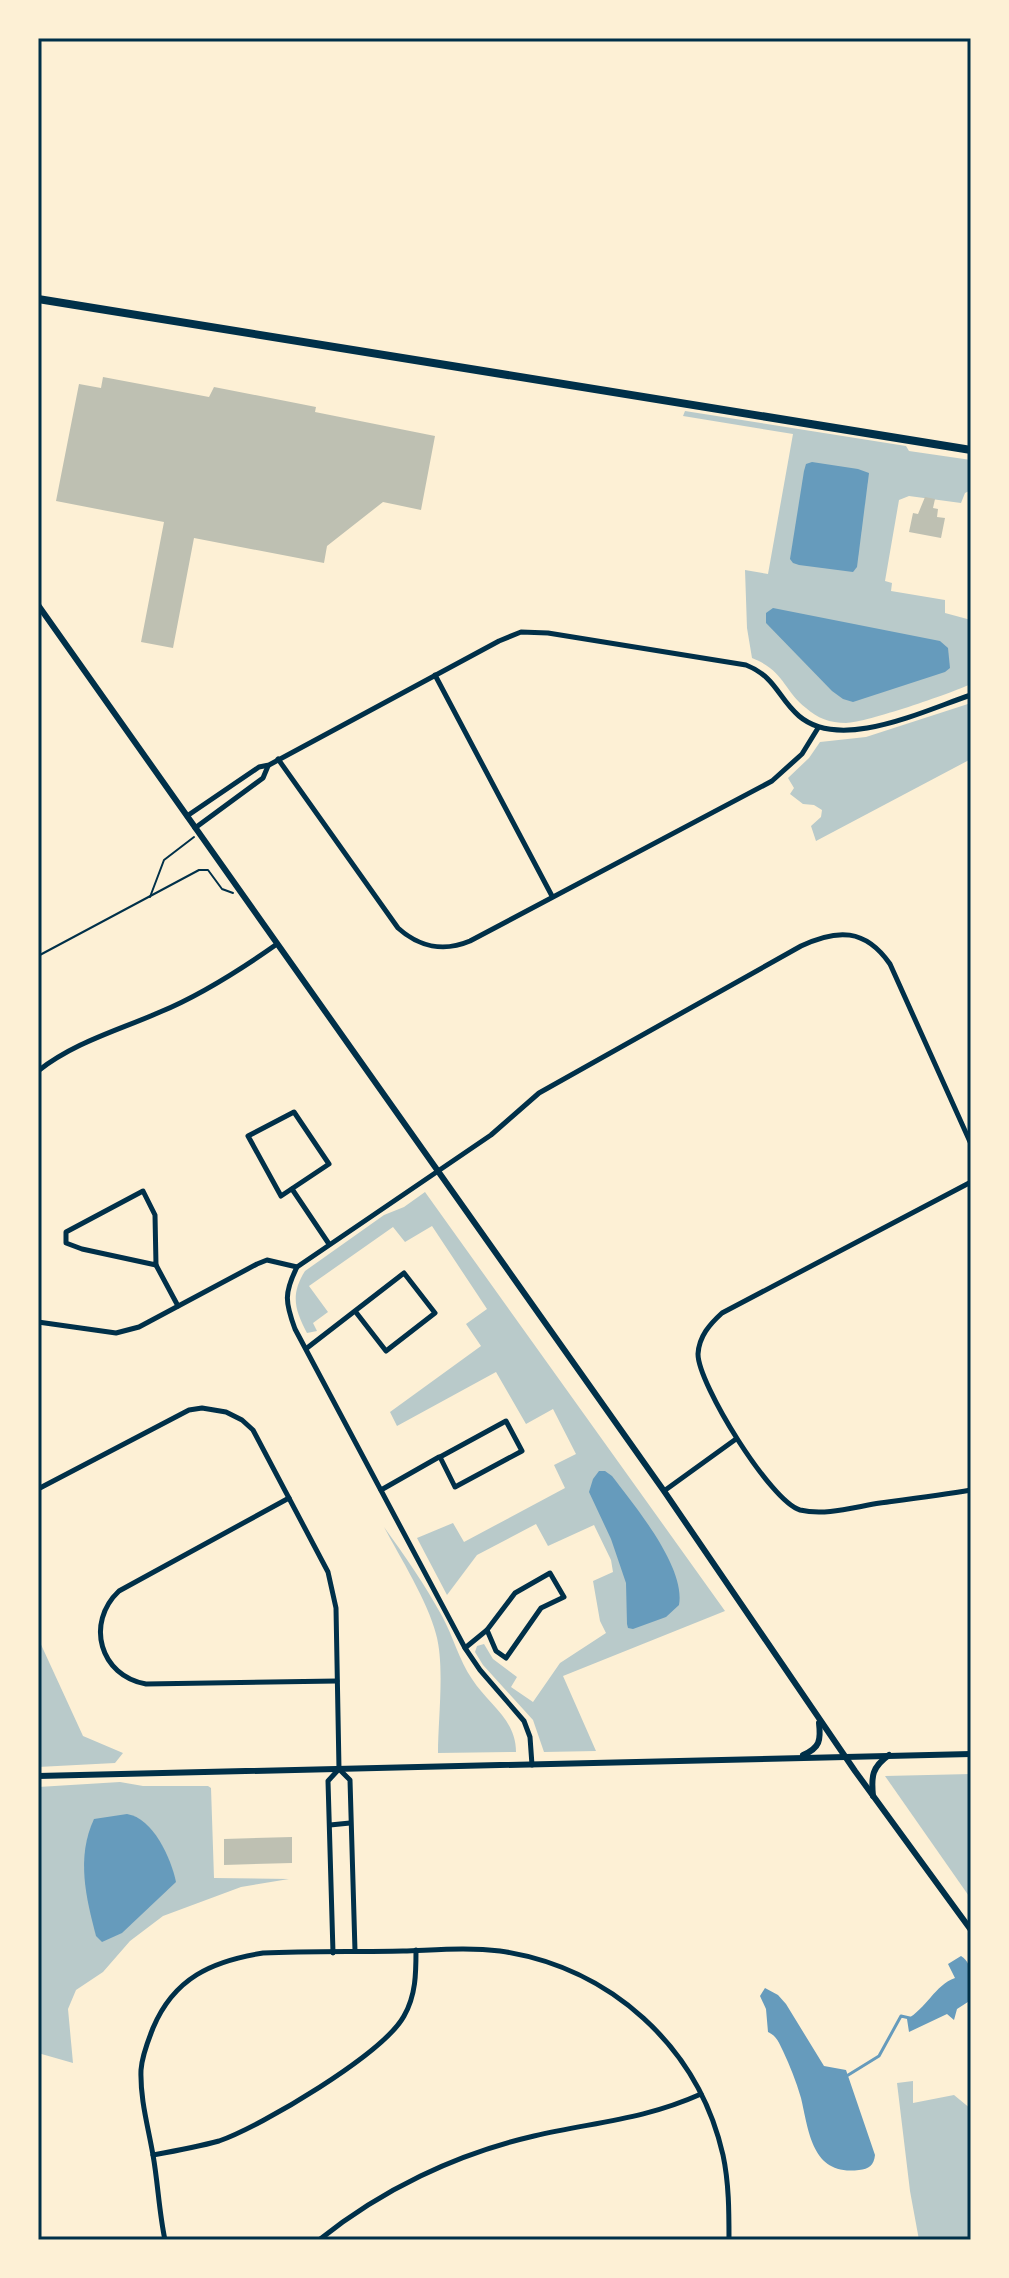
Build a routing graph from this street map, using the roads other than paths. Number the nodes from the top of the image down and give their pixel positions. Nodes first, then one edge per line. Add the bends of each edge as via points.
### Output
1 (38, 299) edge
2 (971, 450) edge
3 (38, 605) edge
4 (435, 675) junction
5 (971, 695) edge
6 (818, 728) junction
7 (278, 759) junction
8 (269, 765) junction
9 (187, 816) junction
10 (195, 828) junction
11 (552, 896) junction
12 (277, 944) junction
13 (38, 1071) edge
14 (971, 1144) edge
15 (438, 1171) junction
16 (971, 1182) edge
17 (292, 1189) junction
18 (329, 1244) junction
19 (156, 1265) junction
20 (297, 1267) junction
21 (178, 1306) junction
22 (355, 1311) junction
23 (38, 1322) edge
24 (307, 1348) junction
25 (736, 1439) junction
26 (440, 1457) junction
27 (38, 1489) edge
28 (381, 1490) junction
29 (971, 1490) edge
30 (664, 1491) junction
31 (289, 1498) junction
32 (487, 1630) junction
33 (465, 1648) junction
34 (337, 1681) junction
35 (818, 1718) junction
36 (971, 1754) edge
37 (889, 1755) junction
38 (844, 1756) junction
39 (796, 1757) junction
40 (532, 1765) junction
41 (339, 1769) junction
42 (38, 1776) edge
43 (873, 1797) junction
44 (350, 1823) junction
45 (330, 1825) junction
46 (971, 1930) edge
47 (416, 1950) junction
48 (355, 1952) junction
49 (333, 1953) junction
50 (701, 2094) junction
51 (153, 2155) junction
52 (165, 2240) edge
53 (319, 2240) edge
54 (729, 2240) edge

1 - 2 main road
3 - 9 street
4 - 6 street via 514,634 548,633 746,665 771,680 795,712
4 - 7 street
4 - 11 street
5 - 6 street via 858,731
6 - 11 street via 802,754 772,781
7 - 8 street
7 - 11 street via 391,919 414,940 440,947 463,944
8 - 9 street
8 - 10 street via 263,778
9 - 10 street
10 - 12 street
12 - 13 street via 164,1011 76,1045
12 - 15 street
14 - 15 street via 890,964 872,943 840,933 801,946 539,1093
15 - 18 street
15 - 30 street
16 - 25 street via 709,1324 698,1353 700,1368
17 - 17 street via 281,1196 248,1136 294,1112 329,1164
17 - 18 street
18 - 20 street
19 - 19 street via 155,1215 143,1191 66,1232 66,1243 82,1249
19 - 21 street
20 - 21 street via 267,1260
20 - 24 street via 286,1296 295,1329
21 - 23 street via 116,1333
22 - 22 street via 404,1273 435,1313 386,1351
22 - 24 street
24 - 28 street
25 - 29 street via 782,1499 806,1511
25 - 30 street
26 - 26 street via 506,1421 522,1451 455,1487
26 - 28 street
27 - 31 street via 170,1418 202,1408 226,1412 248,1425
28 - 33 street
30 - 35 street
31 - 34 street via 332,1582
31 - 34 street via 119,1591 101,1619 102,1647 119,1673 136,1683
32 - 32 street via 515,1593 550,1573 564,1597 541,1608 506,1658 496,1651
32 - 33 street
33 - 40 street via 524,1721
34 - 41 street
35 - 38 street
35 - 39 street via 819,1743
36 - 37 street
37 - 38 street
37 - 43 street via 873,1771
38 - 39 street
38 - 43 street
39 - 40 street
40 - 41 street
41 - 42 street
41 - 44 street via 350,1780
41 - 45 street via 328,1781
43 - 46 street
44 - 45 street
44 - 48 street
45 - 49 street
47 - 48 street
47 - 50 street via 499,1951 586,1977 647,2021
47 - 51 street via 416,1977 406,2013 373,2049 245,2130
48 - 49 street
49 - 51 street via 235,1957 198,1973 165,2004 141,2067
50 - 53 street via 635,2118 533,2136 448,2163 371,2203
50 - 54 street via 723,2157
51 - 52 street

